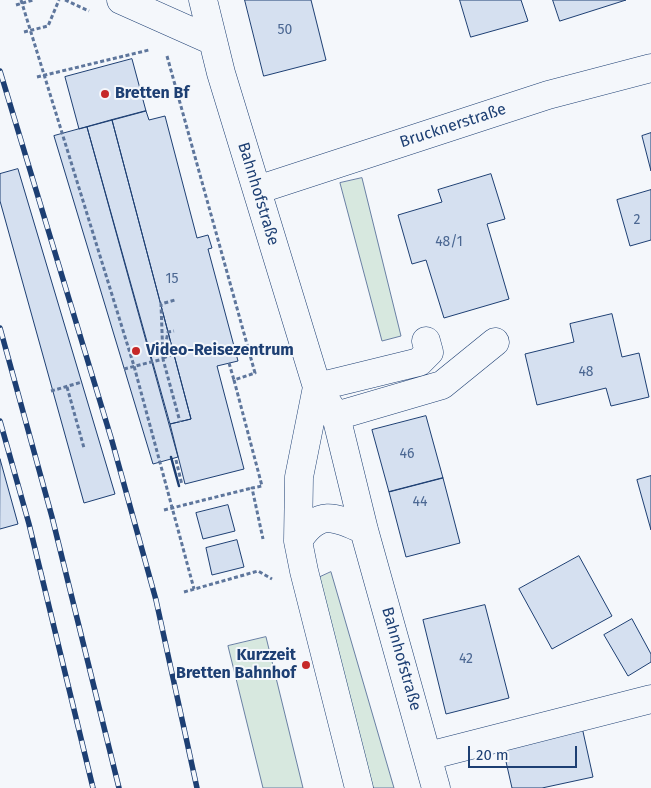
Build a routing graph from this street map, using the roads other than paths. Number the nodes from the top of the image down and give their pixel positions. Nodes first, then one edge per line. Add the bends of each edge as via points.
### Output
1 (122, 0) edge
2 (202, 0) edge
3 (213, 42) junction
4 (651, 68) edge
5 (257, 190) junction
6 (426, 341) dead end
7 (495, 342) dead end
8 (317, 387) junction
9 (336, 416) junction
10 (364, 530) junction
11 (298, 541) junction
12 (651, 699) edge
13 (428, 756) junction
14 (359, 788) edge
15 (436, 788) edge

1 - 3 street
2 - 3 street, Bahnhofstraße
3 - 5 street, Bahnhofstraße
4 - 5 street, Brucknerstraße via 548,95
5 - 8 street, Bahnhofstraße
6 - 8 street via 429,352 419,362
7 - 9 street via 442,385
8 - 9 street, Bahnhofstraße
8 - 11 street, Bahnhofstraße via 298,476
9 - 10 street, Bahnhofstraße
10 - 11 street via 340,519 321,518 307,527
10 - 13 street, Bahnhofstraße
11 - 14 street, Bahnhofstraße
12 - 13 street
13 - 15 street, Bahnhofstraße

